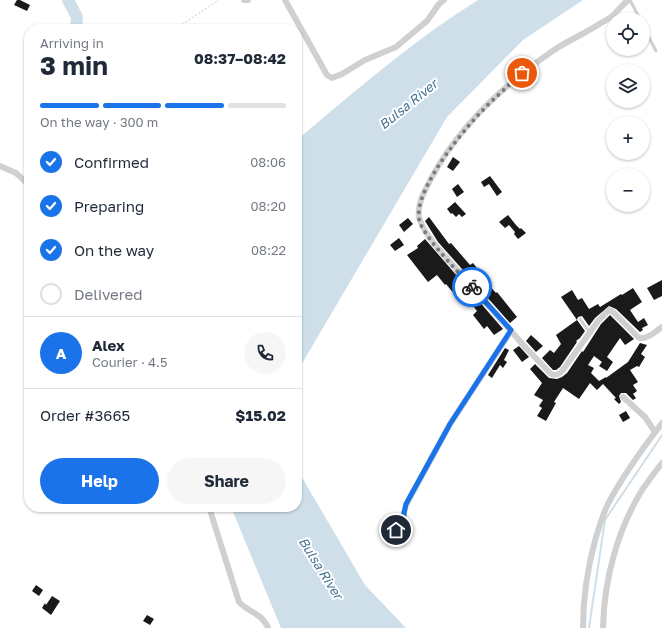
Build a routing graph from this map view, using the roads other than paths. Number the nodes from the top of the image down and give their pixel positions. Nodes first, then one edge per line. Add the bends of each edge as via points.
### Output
1 (244, 0) edge
2 (248, 0) edge
3 (285, 0) edge
4 (444, 0) edge
5 (630, 0) edge
6 (636, 12) edge
7 (298, 24) edge
8 (302, 30) edge
9 (650, 39) edge
10 (656, 51) dead end
11 (0, 166) edge
12 (24, 180) edge
13 (580, 319) dead end
14 (662, 327) edge
15 (511, 330) junction
16 (590, 333) junction
17 (624, 397) dead end
18 (662, 423) edge
19 (656, 432) junction
20 (662, 463) edge
21 (211, 512) edge
22 (396, 530) dead end
23 (268, 628) edge
24 (583, 628) edge
25 (603, 628) edge

1 - 2 street
3 - 7 street
4 - 8 street via 427,21 396,47 332,78 327,75
5 - 6 lane
5 - 15 street via 622,4 609,18 538,62 492,100 446,155 420,202 420,222 428,236
9 - 10 lane
11 - 12 street
13 - 16 lane
14 - 16 street via 640,338 609,310
15 - 16 street via 551,374 555,375 563,370
15 - 22 street via 450,424 406,504 404,520
17 - 19 street via 645,417
18 - 19 street
19 - 24 street via 623,479 601,521 590,556 585,586
20 - 25 street via 642,490 622,532 608,578
21 - 23 street via 239,602 263,619

